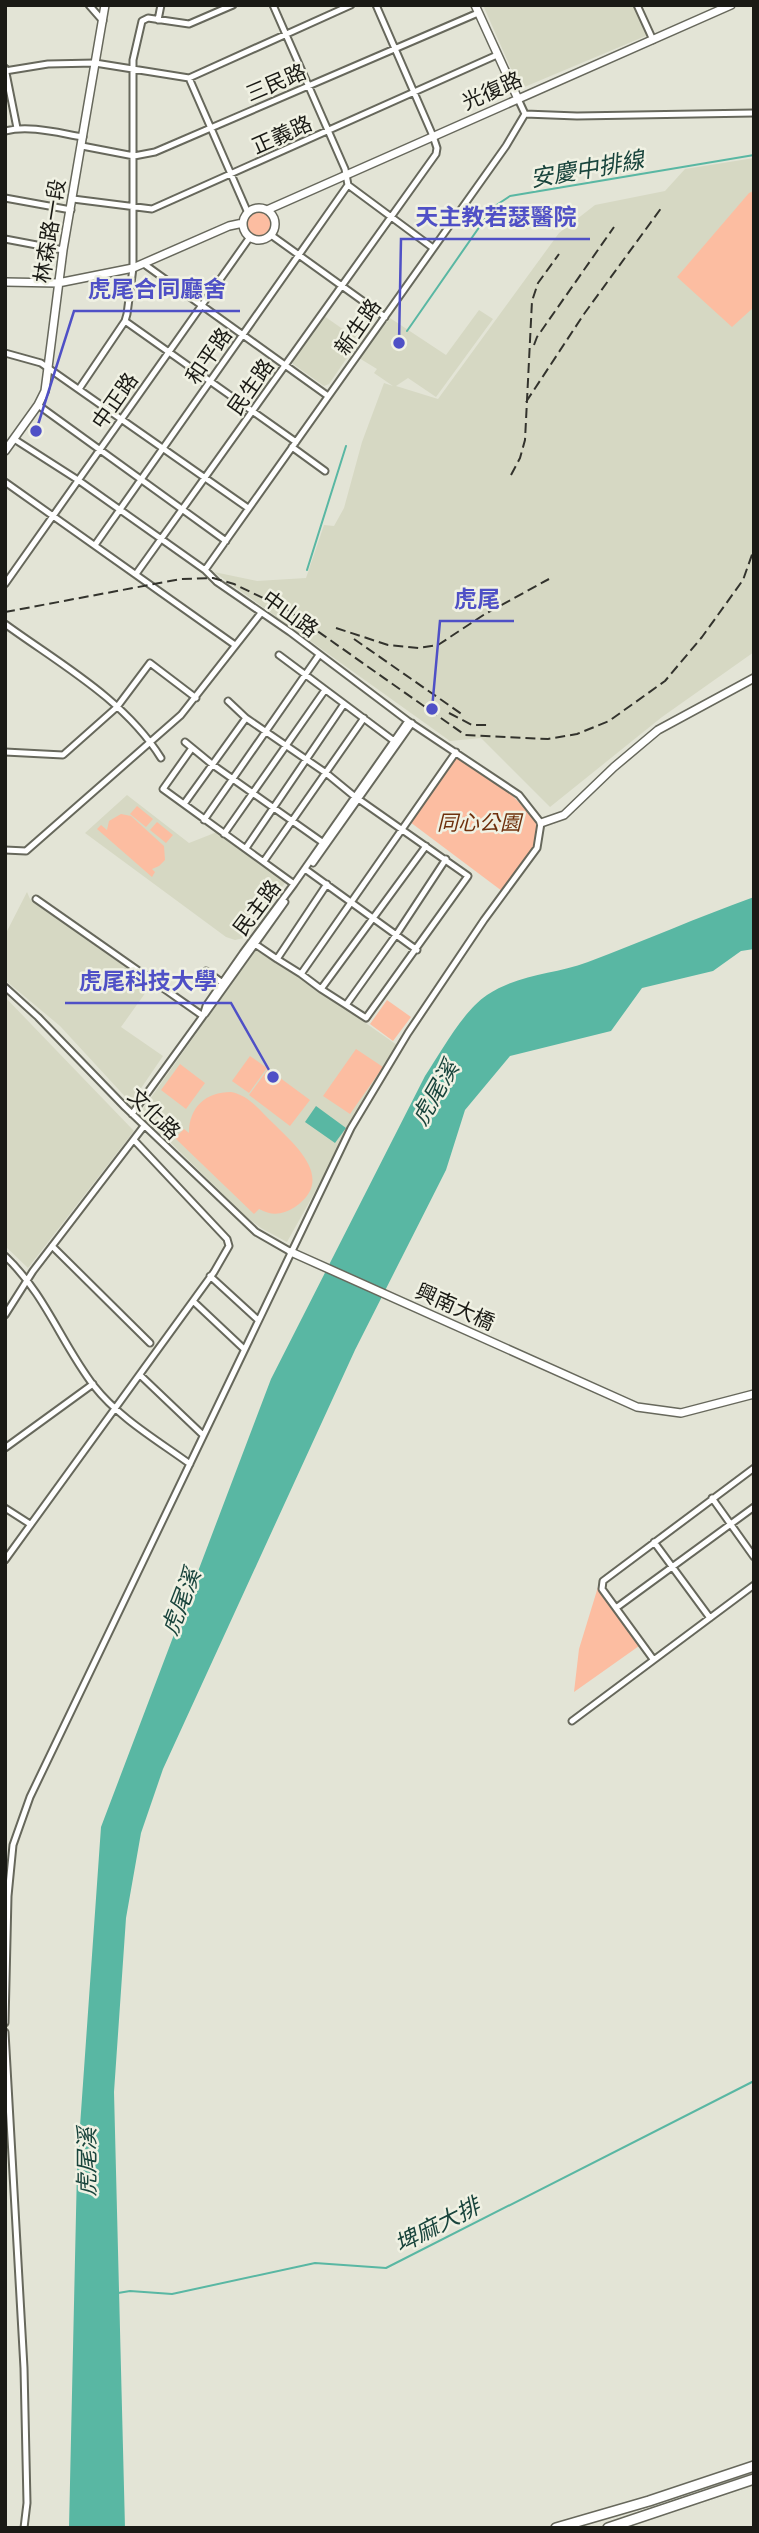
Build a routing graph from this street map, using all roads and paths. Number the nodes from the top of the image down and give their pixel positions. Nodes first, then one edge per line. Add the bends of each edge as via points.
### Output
1 (89, 5) edge
2 (105, 5) edge
3 (161, 5) edge
4 (233, 5) edge
5 (273, 5) edge
6 (351, 5) edge
7 (376, 5) edge
8 (637, 5) edge
9 (731, 5) edge
10 (477, 9) edge
11 (158, 20) junction
12 (103, 21) junction
13 (285, 34) junction
14 (653, 40) junction
15 (395, 48) junction
16 (497, 55) junction
17 (95, 63) junction
18 (134, 67) junction
19 (5, 70) edge
20 (188, 78) junction
21 (309, 87) junction
22 (414, 93) junction
23 (519, 99) junction
24 (754, 113) edge
25 (526, 114) junction
26 (17, 128) junction
27 (211, 128) junction
28 (5, 131) edge
29 (328, 131) junction
30 (433, 136) junction
31 (83, 137) junction
32 (82, 146) junction
33 (134, 156) junction
34 (231, 174) junction
35 (346, 175) junction
36 (348, 185) junction
37 (5, 198) edge
38 (73, 198) junction
39 (134, 205) junction
40 (71, 210) junction
41 (267, 210) junction
42 (248, 213) junction
43 (391, 217) junction
44 (243, 223) junction
45 (271, 235) junction
46 (250, 237) junction
47 (5, 239) edge
48 (433, 248) junction
49 (63, 250) junction
50 (299, 255) junction
51 (144, 264) junction
52 (133, 268) junction
53 (5, 282) edge
54 (58, 283) junction
55 (342, 286) junction
56 (202, 306) junction
57 (385, 317) junction
58 (125, 321) junction
59 (243, 335) junction
60 (168, 352) junction
61 (5, 353) edge
62 (285, 366) junction
63 (48, 368) junction
64 (210, 382) junction
65 (79, 389) junction
66 (328, 396) junction
67 (38, 405) junction
68 (252, 413) junction
69 (121, 419) junction
70 (15, 439) junction
71 (294, 444) junction
72 (163, 448) junction
73 (100, 449) junction
74 (5, 452) edge
75 (325, 471) dead end
76 (205, 478) junction
77 (141, 479) junction
78 (78, 480) junction
79 (5, 482) edge
80 (248, 508) junction
81 (182, 509) junction
82 (120, 510) junction
83 (53, 517) junction
84 (161, 539) junction
85 (226, 541) junction
86 (96, 545) junction
87 (205, 570) junction
88 (136, 574) junction
89 (5, 584) edge
90 (261, 613) junction
91 (5, 624) edge
92 (235, 645) junction
93 (319, 655) junction
94 (279, 656) dead end
95 (305, 676) junction
96 (754, 678) edge
97 (325, 690) junction
98 (196, 698) junction
99 (228, 701) dead end
100 (344, 704) junction
101 (117, 706) junction
102 (246, 718) junction
103 (364, 718) junction
104 (410, 722) junction
105 (266, 730) junction
106 (185, 742) dead end
107 (396, 742) junction
108 (150, 743) junction
109 (286, 745) junction
110 (192, 748) junction
111 (5, 752) edge
112 (456, 752) junction
113 (161, 758) dead end
114 (306, 759) junction
115 (213, 765) junction
116 (326, 773) junction
117 (233, 778) junction
118 (253, 792) junction
119 (356, 797) junction
120 (184, 804) junction
121 (273, 806) junction
122 (204, 820) junction
123 (292, 820) junction
124 (541, 822) junction
125 (401, 830) junction
126 (224, 834) junction
127 (322, 842) junction
128 (426, 846) junction
129 (246, 848) junction
130 (5, 850) edge
131 (446, 859) junction
132 (264, 861) junction
133 (306, 870) junction
134 (294, 884) junction
135 (327, 884) junction
136 (36, 899) dead end
137 (351, 902) junction
138 (374, 918) junction
139 (396, 935) junction
140 (253, 943) junction
141 (417, 950) junction
142 (277, 959) junction
143 (206, 971) dead end
144 (301, 974) junction
145 (224, 984) junction
146 (5, 987) edge
147 (321, 989) junction
148 (346, 1005) junction
149 (203, 1016) junction
150 (132, 1114) junction
151 (144, 1126) junction
152 (134, 1140) junction
153 (52, 1246) junction
154 (290, 1252) junction
155 (5, 1256) edge
156 (211, 1276) junction
157 (28, 1279) junction
158 (192, 1301) junction
159 (5, 1315) edge
160 (258, 1320) junction
161 (150, 1343) dead end
162 (244, 1349) junction
163 (140, 1375) junction
164 (93, 1384) junction
165 (754, 1394) edge
166 (115, 1409) junction
167 (203, 1435) junction
168 (5, 1448) edge
169 (190, 1464) junction
170 (754, 1468) edge
171 (712, 1498) junction
172 (754, 1507) edge
173 (5, 1508) edge
174 (30, 1524) junction
175 (731, 1524) junction
176 (654, 1542) junction
177 (754, 1557) edge
178 (5, 1560) edge
179 (672, 1567) junction
180 (754, 1585) edge
181 (616, 1608) junction
182 (710, 1618) junction
183 (653, 1659) junction
184 (572, 1721) dead end
185 (5, 2023) edge
186 (5, 2032) edge
187 (6, 2064) edge
188 (754, 2466) edge
189 (754, 2479) edge
190 (24, 2528) edge
191 (556, 2528) edge
192 (608, 2528) edge

1 - 12 street
2 - 12 street, 林森路一段
3 - 11 street
4 - 11 street via 189,24
5 - 13 street
6 - 13 street
7 - 15 street
8 - 14 street
9 - 14 street, 光復路
10 - 15 street, 三民路
10 - 16 street
11 - 18 street via 142,21
12 - 17 street, 林森路一段
13 - 20 street
13 - 21 street
14 - 23 street, 光復路
15 - 21 street, 三民路
15 - 22 street
16 - 22 street, 正義路
16 - 23 street
17 - 18 street
17 - 19 street
17 - 31 street, 林森路一段
18 - 20 street
18 - 33 street
19 - 26 street
20 - 27 street
21 - 27 street, 三民路
21 - 29 street
22 - 29 street, 正義路
22 - 30 street
23 - 25 street
23 - 30 street, 光復路
24 - 25 street
25 - 48 street, 新生路
26 - 28 street
26 - 31 street
27 - 33 street, 三民路
27 - 34 street
29 - 34 street, 正義路
29 - 35 street
30 - 35 street, 光復路
30 - 43 street, 民生路 via 436,154
31 - 32 street, 林森路一段
32 - 33 street, 三民路
32 - 38 street, 林森路一段
33 - 39 street
34 - 39 street, 正義路 via 152,209
34 - 42 street
35 - 36 street
35 - 41 street, 光復路
36 - 43 street
36 - 50 street, 和平路
37 - 40 street
38 - 39 street, 正義路
38 - 40 street, 林森路一段
39 - 52 street
40 - 49 street, 林森路一段
41 - 42 street, 光復路
41 - 45 street via 275,219
42 - 44 street
43 - 48 street
43 - 55 street, 民生路
44 - 46 street
44 - 51 street
45 - 46 street via 263,240
45 - 50 street
46 - 56 street, 中正路
47 - 49 street
48 - 57 street, 新生路
49 - 54 street, 林森路一段
50 - 55 street
50 - 59 street, 和平路
51 - 52 street
51 - 56 street
52 - 54 street
52 - 58 street
53 - 54 street
54 - 63 street, 林森路一段
55 - 57 street
55 - 62 street, 民生路
56 - 59 street
56 - 60 street, 中正路
57 - 66 street, 新生路
58 - 60 street
58 - 65 street
59 - 62 street
59 - 64 street, 和平路
60 - 64 street
60 - 69 street, 中正路
61 - 63 street
62 - 66 street
62 - 68 street, 民生路
63 - 65 street
63 - 67 street, 林森路一段
64 - 68 street
64 - 72 street, 和平路
65 - 69 street
66 - 71 street, 新生路
67 - 70 street, 林森路一段
67 - 73 street
68 - 71 street
68 - 76 street, 民生路
69 - 72 street
69 - 73 street, 中正路
70 - 74 street, 林森路一段
70 - 78 street, 中山路
71 - 75 street
71 - 80 street, 新生路
72 - 76 street
72 - 77 street, 和平路
73 - 77 street
73 - 78 street, 中正路
76 - 80 street
76 - 81 street, 民生路
77 - 81 street
77 - 82 street, 和平路
78 - 82 street, 中山路
78 - 83 street, 中正路
79 - 83 street
80 - 85 street, 新生路
81 - 84 street, 民生路
81 - 85 street
82 - 84 street, 中山路
82 - 86 street, 和平路
83 - 86 street
83 - 89 street, 中正路
84 - 87 street, 中山路
84 - 88 street, 民生路
85 - 87 street, 新生路
86 - 88 street
87 - 90 street, 中山路
88 - 92 street
90 - 92 street
90 - 93 street, 中山路
91 - 101 street
92 - 98 street
93 - 95 street
93 - 104 street, 中山路
94 - 95 street
95 - 97 street
95 - 105 street
96 - 124 street via 658,730 564,816
97 - 100 street
97 - 109 street
98 - 101 street via 150,663
98 - 108 street
99 - 102 street
100 - 103 street
100 - 114 street
101 - 108 street
101 - 111 street via 63,755
102 - 105 street
102 - 115 street
103 - 107 street
103 - 116 street
104 - 107 street, 民主路
104 - 112 street, 中山路
105 - 109 street
105 - 117 street
106 - 110 street
107 - 119 street, 民主路
108 - 113 street
108 - 130 street via 26,851
109 - 114 street
109 - 118 street
110 - 115 street
110 - 120 street via 163,789
112 - 124 street, 中山路 via 519,795
112 - 125 street
114 - 116 street
114 - 121 street
115 - 117 street
115 - 120 street
116 - 119 street
116 - 123 street
117 - 118 street
117 - 122 street
118 - 121 street
118 - 126 street
119 - 125 street
119 - 127 street, 民主路
119 - 133 street
120 - 122 street
121 - 123 street
121 - 129 street
122 - 126 street
123 - 127 street
123 - 132 street
124 - 154 street via 537,848 374,1088
125 - 128 street
125 - 137 street
126 - 129 street
127 - 133 street, 民主路
128 - 131 street
128 - 138 street
129 - 132 street
131 - 139 street
131 - 141 street via 468,876
132 - 134 street
133 - 134 street, 民主路
133 - 135 street
133 - 140 street
134 - 140 street, 民主路
135 - 137 street
135 - 142 street
136 - 149 street
137 - 138 street
137 - 144 street
138 - 139 street
138 - 147 street
139 - 141 street
139 - 148 street
140 - 142 street
140 - 145 street, 民主路
141 - 148 street via 366,1018
142 - 144 street
143 - 145 street
144 - 147 street
145 - 149 street, 民主路
146 - 150 street, 文化路
147 - 148 street
149 - 150 street, 民主路
150 - 151 street, 文化路
151 - 152 street
151 - 154 street, 文化路 via 256,1232
152 - 153 street
152 - 156 street, 文化路 via 227,1240 229,1246
153 - 157 street
153 - 161 street
154 - 160 street
154 - 165 street, 興南大橋 via 637,1407 681,1413
155 - 157 street
156 - 158 street, 文化路
156 - 160 street
157 - 159 street
157 - 164 street
158 - 162 street
158 - 163 street, 文化路
160 - 162 street
162 - 167 street
163 - 166 street, 文化路
163 - 167 street
164 - 166 street
164 - 168 street
166 - 169 street
166 - 174 street, 文化路
167 - 169 street
169 - 185 street via 46,1761 13,1845
170 - 171 street
171 - 175 street
171 - 176 street
172 - 175 street
173 - 174 street
174 - 178 street, 文化路
175 - 177 street
175 - 179 street
176 - 179 street
176 - 181 street via 603,1581 602,1589
179 - 181 street
179 - 182 street
180 - 182 street
181 - 183 street
182 - 183 street
183 - 184 street
186 - 187 street
187 - 190 street via 24,2368
188 - 191 highway
189 - 192 highway

